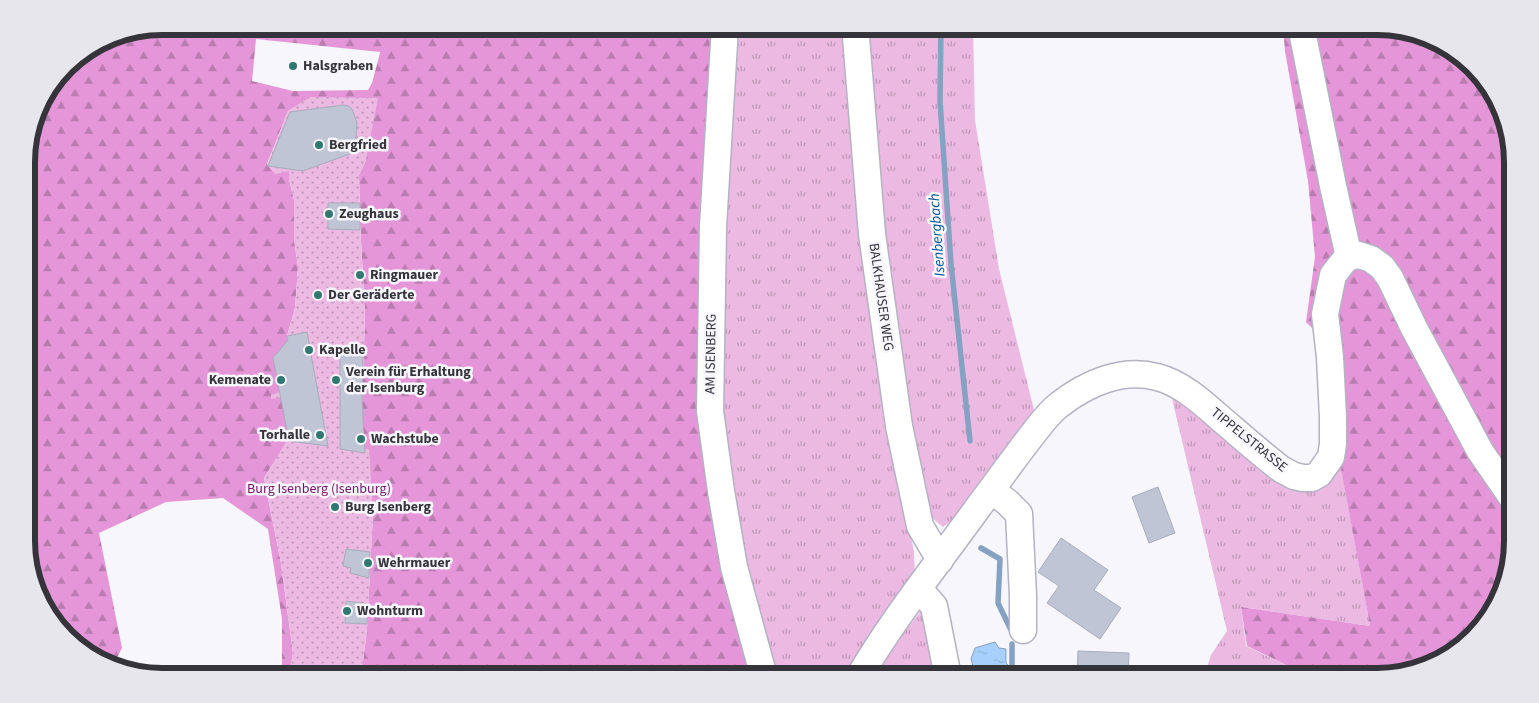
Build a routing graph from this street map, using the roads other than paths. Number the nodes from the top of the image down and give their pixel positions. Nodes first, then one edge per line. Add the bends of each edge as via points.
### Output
1 (725, 35) edge
2 (856, 35) edge
3 (1303, 35) edge
4 (1350, 257) junction
5 (1504, 486) edge
6 (991, 490) junction
7 (940, 560) junction
8 (919, 589) junction
9 (1023, 630) dead end
10 (762, 668) edge
11 (864, 668) edge
12 (946, 668) edge

1 - 10 street, AM ISENBERG via 713,227 710,411 734,567
2 - 7 street, BALKHAUSER WEG via 872,234 899,426 920,526
3 - 4 street
4 - 5 street via 1371,258 1390,278 1480,451
4 - 6 street, TIPPELSTRASSE via 1333,275 1325,314 1333,444 1331,457 1319,474 1312,478 1294,476 1270,460 1199,399 1158,377 1128,374 1094,383 1057,407
6 - 7 street, TIPPELSTRASSE
6 - 9 street via 1020,514
7 - 8 street, TIPPELSTRASSE
8 - 11 street, TIPPELSTRASSE
8 - 12 street via 934,606

